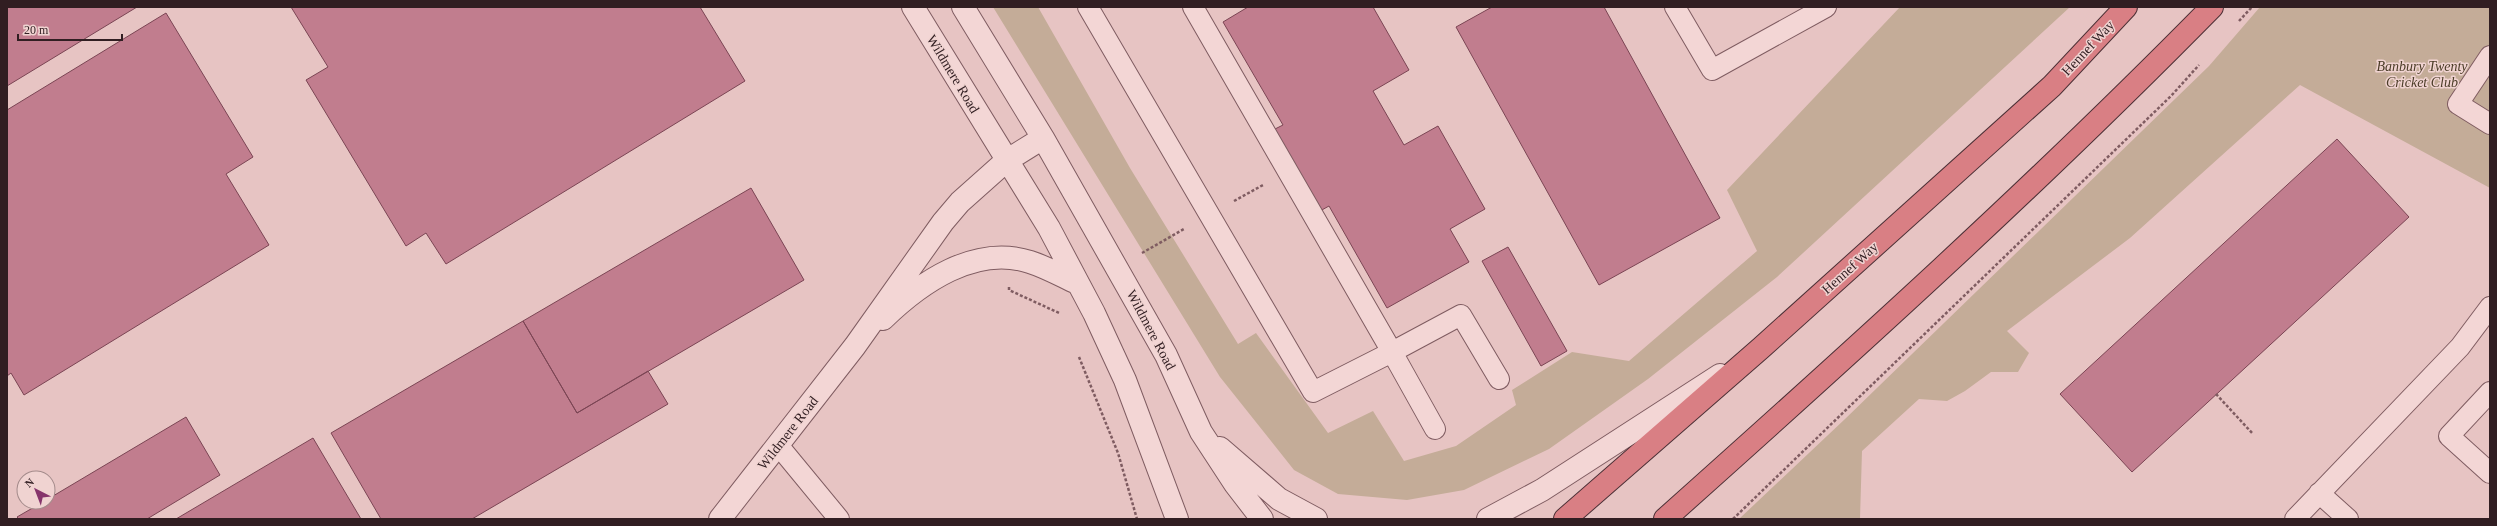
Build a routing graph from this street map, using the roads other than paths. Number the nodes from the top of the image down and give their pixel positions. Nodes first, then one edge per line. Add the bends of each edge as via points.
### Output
1 (913, 7) edge
2 (963, 7) edge
3 (1088, 7) edge
4 (1193, 7) edge
5 (1675, 7) edge
6 (1826, 7) edge
7 (2126, 7) edge
8 (2212, 7) edge
9 (2490, 56) edge
10 (2490, 124) edge
11 (1043, 138) junction
12 (1006, 161) junction
13 (1077, 283) junction
14 (2490, 307) edge
15 (855, 346) junction
16 (1762, 348) junction
17 (1392, 352) junction
18 (1499, 379) dead end
19 (2490, 392) edge
20 (1435, 428) dead end
21 (1201, 432) junction
22 (778, 445) junction
23 (2490, 473) edge
24 (2319, 493) junction
25 (720, 519) edge
26 (839, 519) edge
27 (1177, 519) edge
28 (1262, 519) edge
29 (1316, 519) edge
30 (1488, 519) edge
31 (1566, 519) edge
32 (1665, 519) edge
33 (2295, 519) edge
34 (2348, 519) edge

1 - 12 street, Wildmere Road
2 - 11 street, Wildmere Road
3 - 17 lane via 1313,392
4 - 17 lane
5 - 6 lane via 1712,70
7 - 16 highway, Hennef Way via 2052,86
8 - 32 highway via 2095,122 1798,400
9 - 10 lane via 2458,104
11 - 12 street, Wildmere Road
11 - 21 street, Wildmere Road via 1166,354
12 - 13 street, Wildmere Road via 1049,228
12 - 15 street, Wildmere Road via 960,202 943,222
13 - 15 street, Wildmere Road via 1029,261 992,257 953,267 911,294
13 - 27 street, Wildmere Road via 1125,380
14 - 24 lane via 2460,347
15 - 22 street, Wildmere Road
16 - 30 street via 1542,490
16 - 31 highway, Hennef Way
17 - 18 lane via 1462,314
17 - 20 lane
19 - 23 lane via 2449,436
21 - 28 street, Wildmere Road via 1235,484
21 - 29 street via 1279,499
22 - 25 street, Wildmere Road
22 - 26 lane
24 - 33 lane
24 - 34 lane

